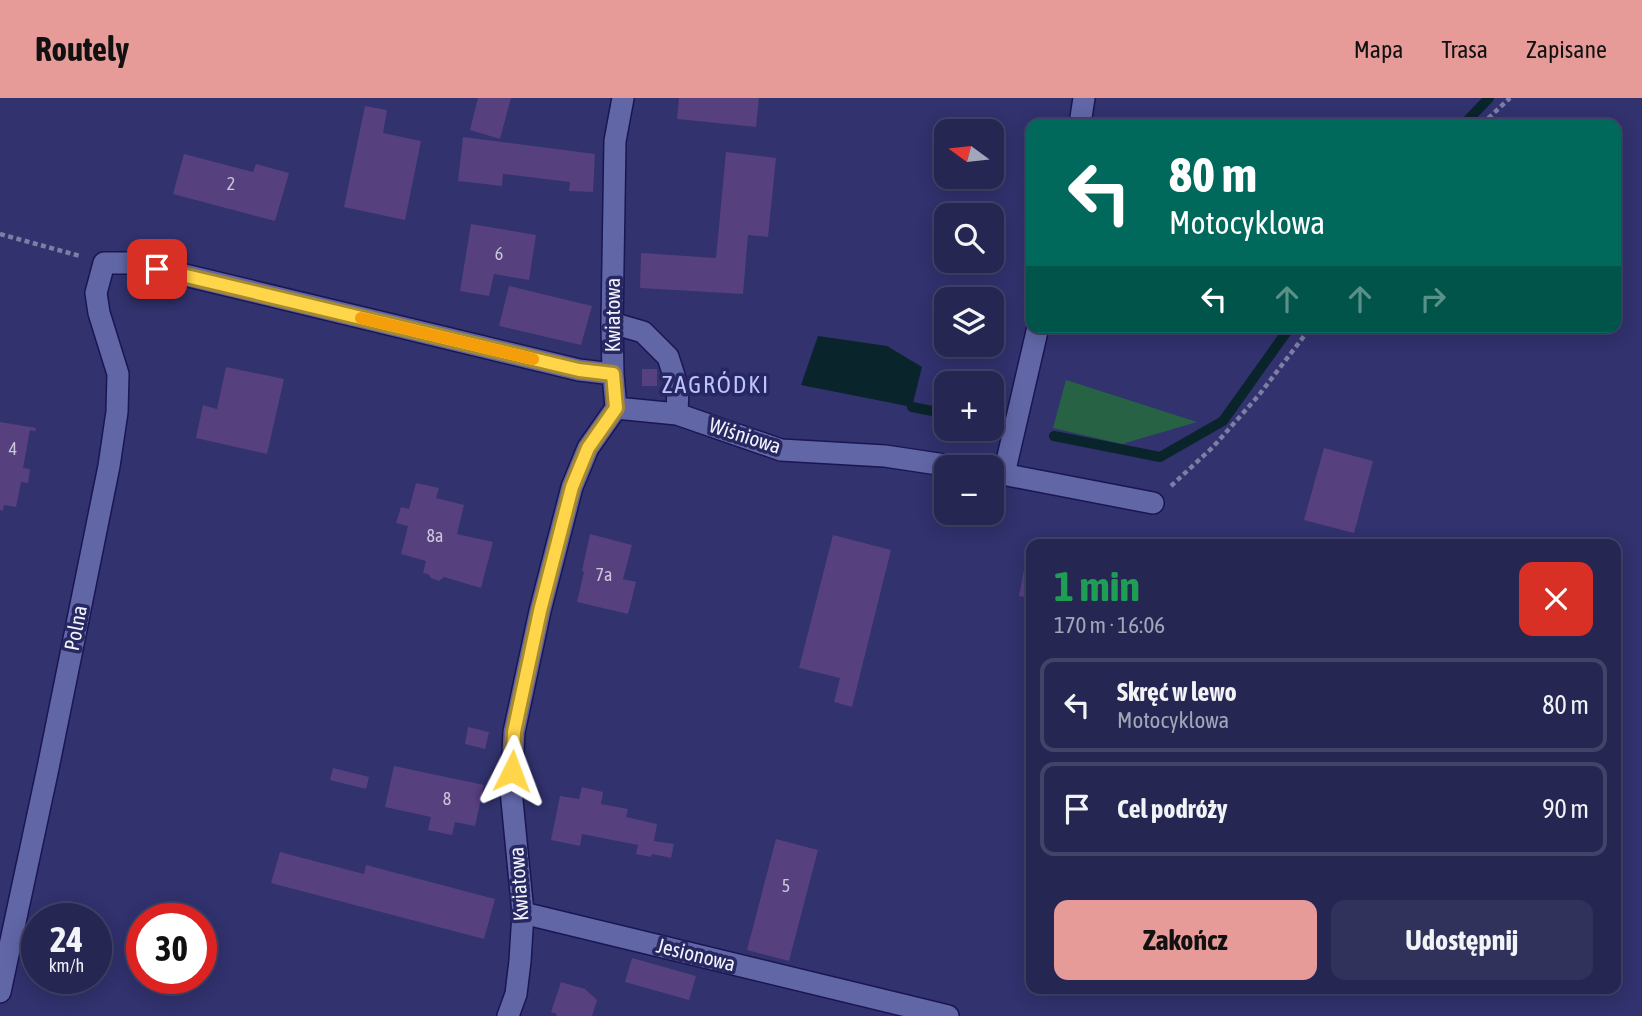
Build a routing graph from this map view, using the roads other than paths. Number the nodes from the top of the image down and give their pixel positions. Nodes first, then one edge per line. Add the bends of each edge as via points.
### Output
1 (623, 98) edge
2 (1084, 98) edge
3 (1081, 119) edge
4 (612, 323) junction
5 (1036, 333) edge
6 (613, 374) junction
7 (616, 408) junction
8 (677, 414) junction
9 (1003, 455) edge
10 (934, 463) edge
11 (1004, 474) edge
12 (1153, 503) road end
13 (523, 913) junction
14 (0, 992) edge
15 (508, 1016) edge
16 (948, 1016) edge

1 - 4 street, Kwiatowa via 615,141
2 - 3 street
4 - 6 street, Kwiatowa
4 - 8 street via 643,332 668,357 678,388
5 - 9 street
6 - 7 street, Kwiatowa
6 - 14 street, Polna via 579,370 135,263 104,263 96,293 118,374 117,412
7 - 8 street, Wiśniowa
7 - 13 street, Kwiatowa via 588,448 572,487 514,732 511,790
8 - 10 street, Wiśniowa via 780,450
11 - 12 street
13 - 15 street, Kwiatowa via 516,994
13 - 16 street, Jesionowa

